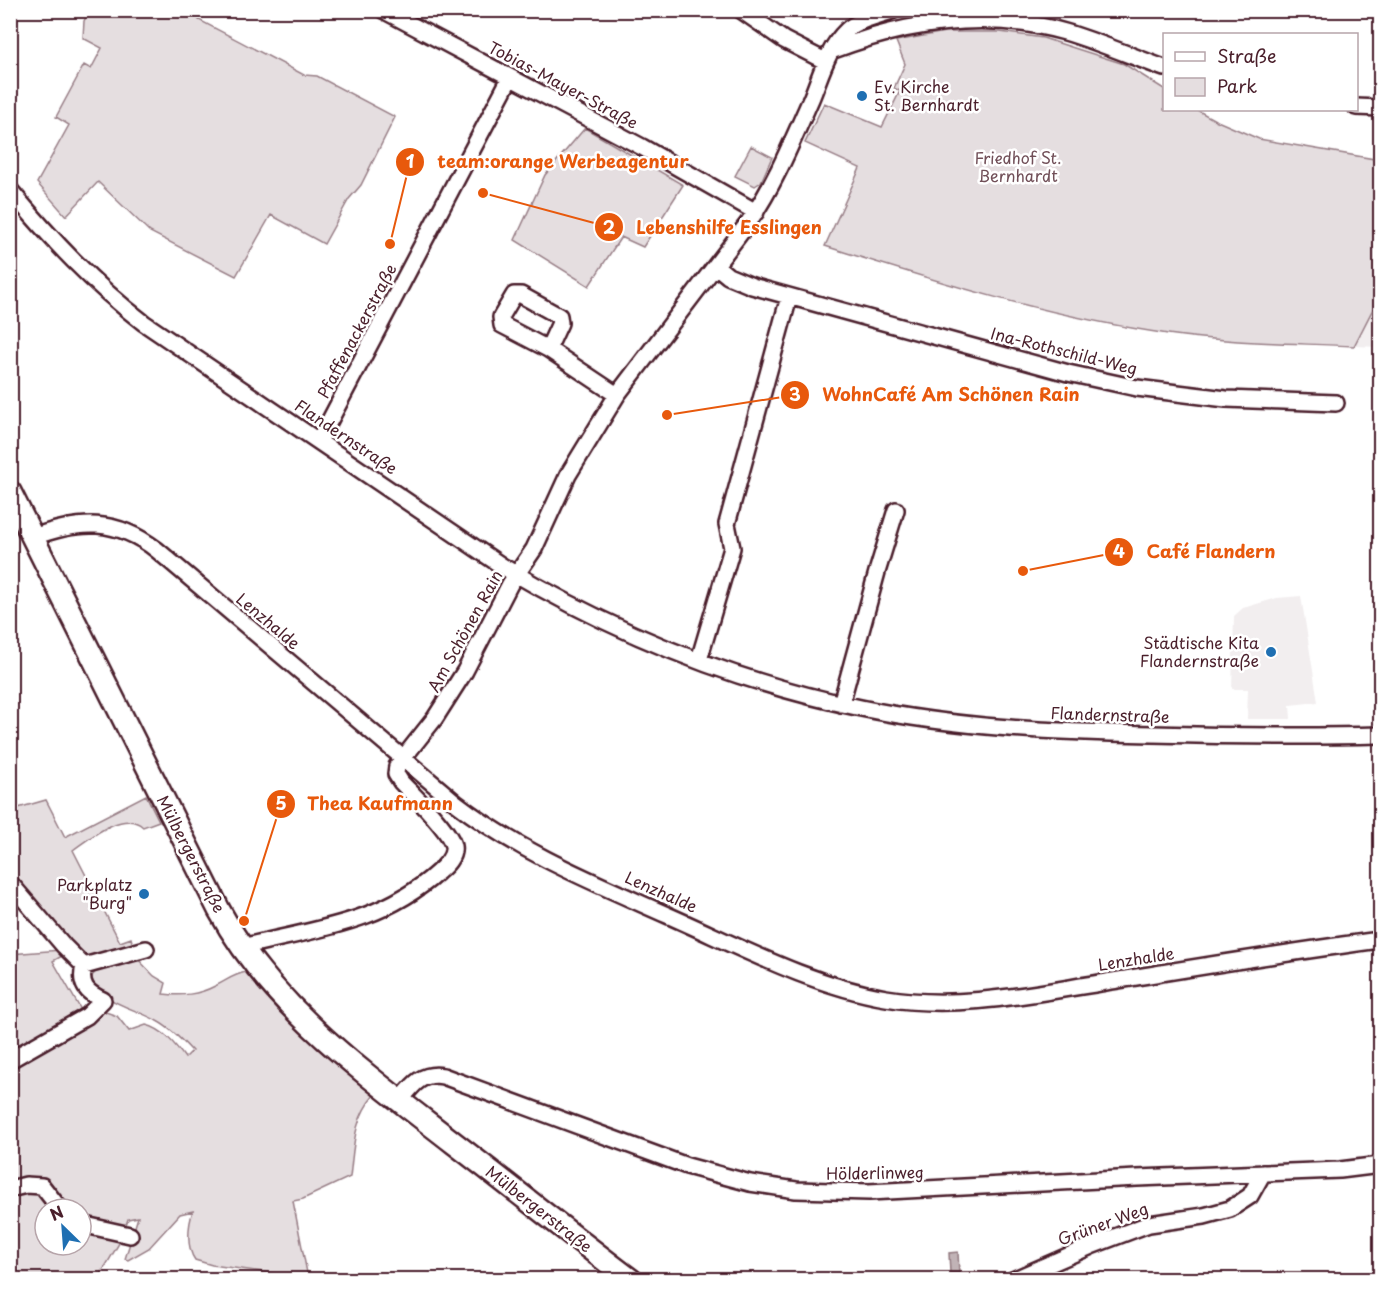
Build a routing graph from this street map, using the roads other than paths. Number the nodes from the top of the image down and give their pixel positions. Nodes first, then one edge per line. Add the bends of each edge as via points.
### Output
1 (383, 10) edge
2 (741, 10) edge
3 (894, 10) edge
4 (828, 56) junction
5 (1163, 68) edge
6 (510, 78) junction
7 (1358, 107) edge
8 (1380, 108) edge
9 (11, 190) edge
10 (756, 212) junction
11 (716, 266) junction
12 (789, 297) junction
13 (548, 350) dead end
14 (617, 395) junction
15 (1336, 403) dead end
16 (319, 441) junction
17 (10, 492) edge
18 (896, 510) dead end
19 (33, 537) junction
20 (517, 575) junction
21 (699, 660) junction
22 (841, 704) junction
23 (1380, 735) edge
24 (403, 758) junction
25 (10, 883) edge
26 (1380, 940) edge
27 (242, 947) junction
28 (146, 948) dead end
29 (84, 966) junction
30 (10, 1060) edge
31 (400, 1101) junction
32 (1380, 1165) edge
33 (1263, 1173) junction
34 (10, 1189) edge
35 (51, 1197) edge
36 (93, 1227) edge
37 (130, 1235) dead end
38 (631, 1280) edge
39 (1013, 1280) edge

1 - 6 street, Tobias-Mayer-Straße
2 - 4 street via 784,40
3 - 4 street, Am Schönen Rain via 851,26
4 - 5 street via 903,28 982,19 1030,23 1067,32
4 - 10 street, Am Schönen Rain via 781,167
6 - 10 street, Tobias-Mayer-Straße
6 - 16 street, Pfaffenackerstraße
7 - 8 street
9 - 16 street, Flandernstraße via 70,258 135,315
10 - 11 street, Am Schönen Rain
11 - 12 street, Ina-Rothschild-Weg via 739,281
11 - 14 street, Am Schönen Rain
12 - 15 street, Ina-Rothschild-Weg via 1137,388 1226,399
12 - 21 street via 727,524 732,548
13 - 14 street
14 - 20 street, Am Schönen Rain via 568,475 534,549
16 - 20 street, Flandernstraße
17 - 19 street, Mülbergerstraße
18 - 22 street
19 - 24 street, Lenzhalde via 79,525 118,528 136,536
19 - 27 street, Mülbergerstraße via 214,899
20 - 21 street, Flandernstraße via 598,618
20 - 24 street, Am Schönen Rain via 450,696
21 - 22 street, Flandernstraße
22 - 23 street, Flandernstraße via 934,720 1032,730 1227,736
24 - 26 street, Lenzhalde via 470,813 548,862 814,979 880,997 926,1002 996,999
24 - 27 street via 396,770 398,778 451,839 453,854 446,864 412,894 387,908 315,932
25 - 29 street
27 - 31 street, Mülbergerstraße via 307,1022
28 - 29 street
29 - 30 street via 85,987 103,1000 87,1016
31 - 33 street, Hölderlinweg via 418,1080 442,1076 687,1166 750,1183 796,1190 878,1192
31 - 38 street, Mülbergerstraße
32 - 33 street, Hölderlinweg
33 - 39 street, Grüner Weg via 1255,1191 1234,1207 1141,1227
34 - 35 street via 42,1186
36 - 37 street

